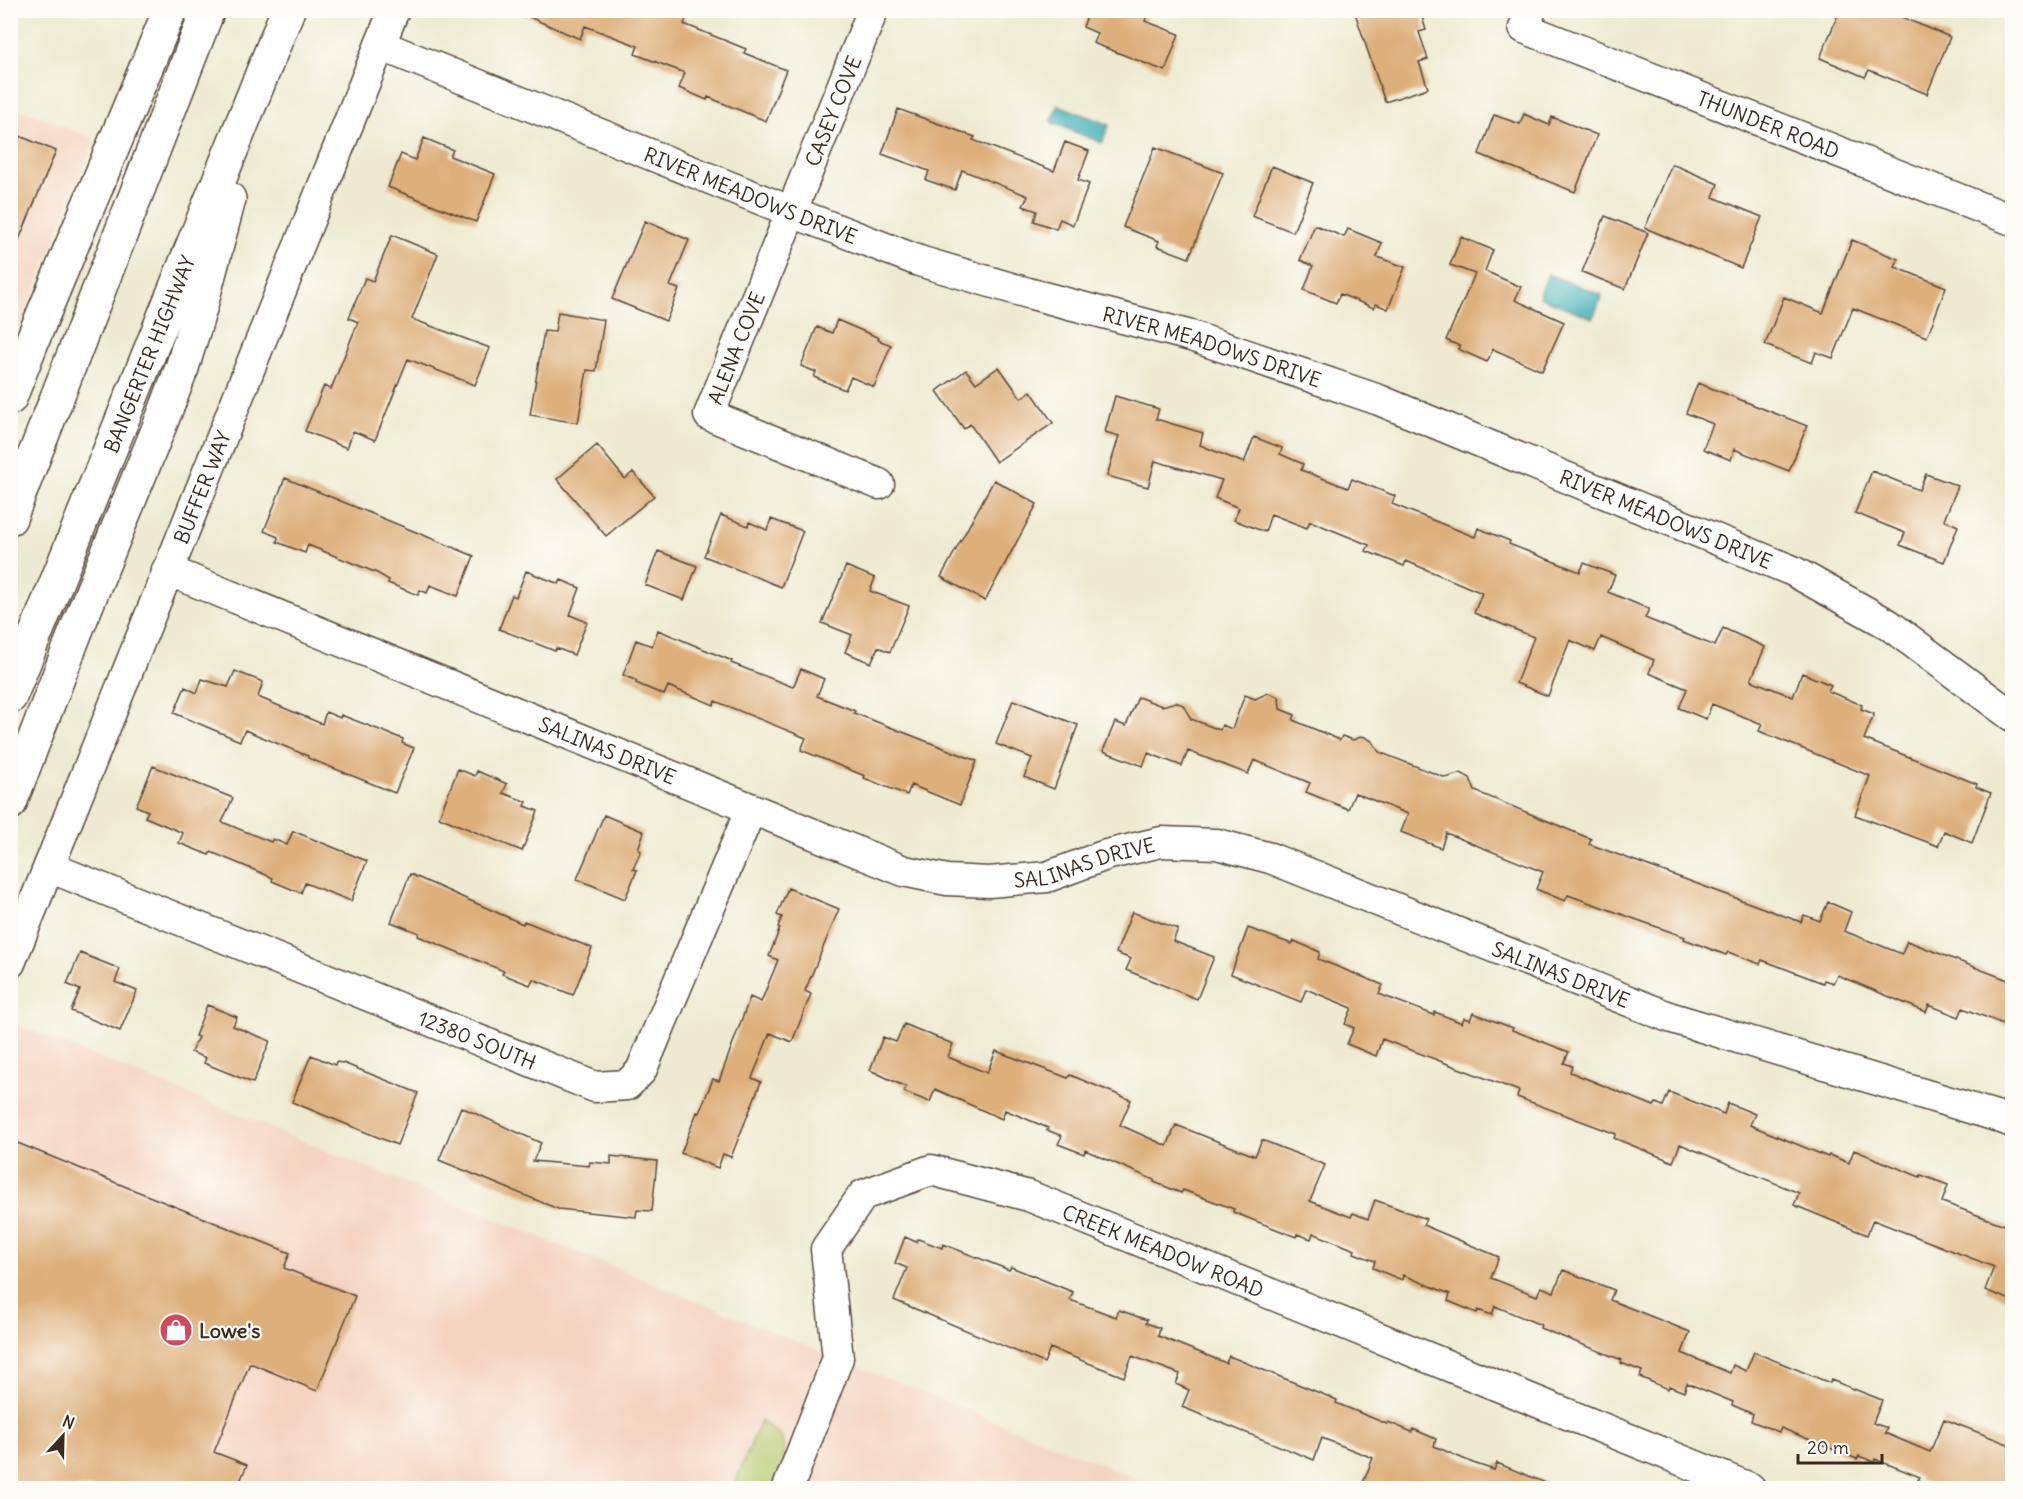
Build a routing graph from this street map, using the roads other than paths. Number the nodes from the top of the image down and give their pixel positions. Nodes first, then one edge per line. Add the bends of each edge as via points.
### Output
1 (171, 10) edge
2 (208, 10) edge
3 (288, 10) edge
4 (394, 10) edge
5 (873, 10) edge
6 (1527, 19) edge
7 (380, 45) junction
8 (246, 114) junction
9 (792, 212) junction
10 (2013, 220) edge
11 (10, 398) edge
12 (879, 484) dead end
13 (10, 518) edge
14 (167, 570) junction
15 (10, 697) edge
16 (2013, 716) edge
17 (10, 803) edge
18 (751, 809) junction
19 (49, 867) junction
20 (10, 963) edge
21 (2013, 1122) edge
22 (788, 1488) edge
23 (1750, 1488) edge

1 - 11 highway
2 - 13 highway
3 - 8 highway, BANGERTER HIGHWAY
4 - 7 street, BUFFER WAY
5 - 9 street, CASEY COVE
6 - 10 street, THUNDER ROAD
7 - 9 street, RIVER MEADOWS DRIVE
7 - 14 street, BUFFER WAY
8 - 15 highway, BANGERTER HIGHWAY
8 - 17 highway via 218,245 182,368
9 - 12 street, ALENA COVE via 709,415
9 - 16 street, RIVER MEADOWS DRIVE via 919,261 1191,336 1434,422 1793,571 1888,624
14 - 18 street, SALINAS DRIVE
14 - 19 street, BUFFER WAY
18 - 19 street, 12380 SOUTH via 641,1071 627,1085 595,1087
18 - 21 street, SALINAS DRIVE via 904,871 947,880 989,882 1047,877 1106,855 1161,842 1217,844 1270,858 1669,1017
19 - 20 street, BUFFER WAY
22 - 23 street, CREEK MEADOW ROAD via 838,1358 826,1249 863,1195 931,1170 1029,1196

